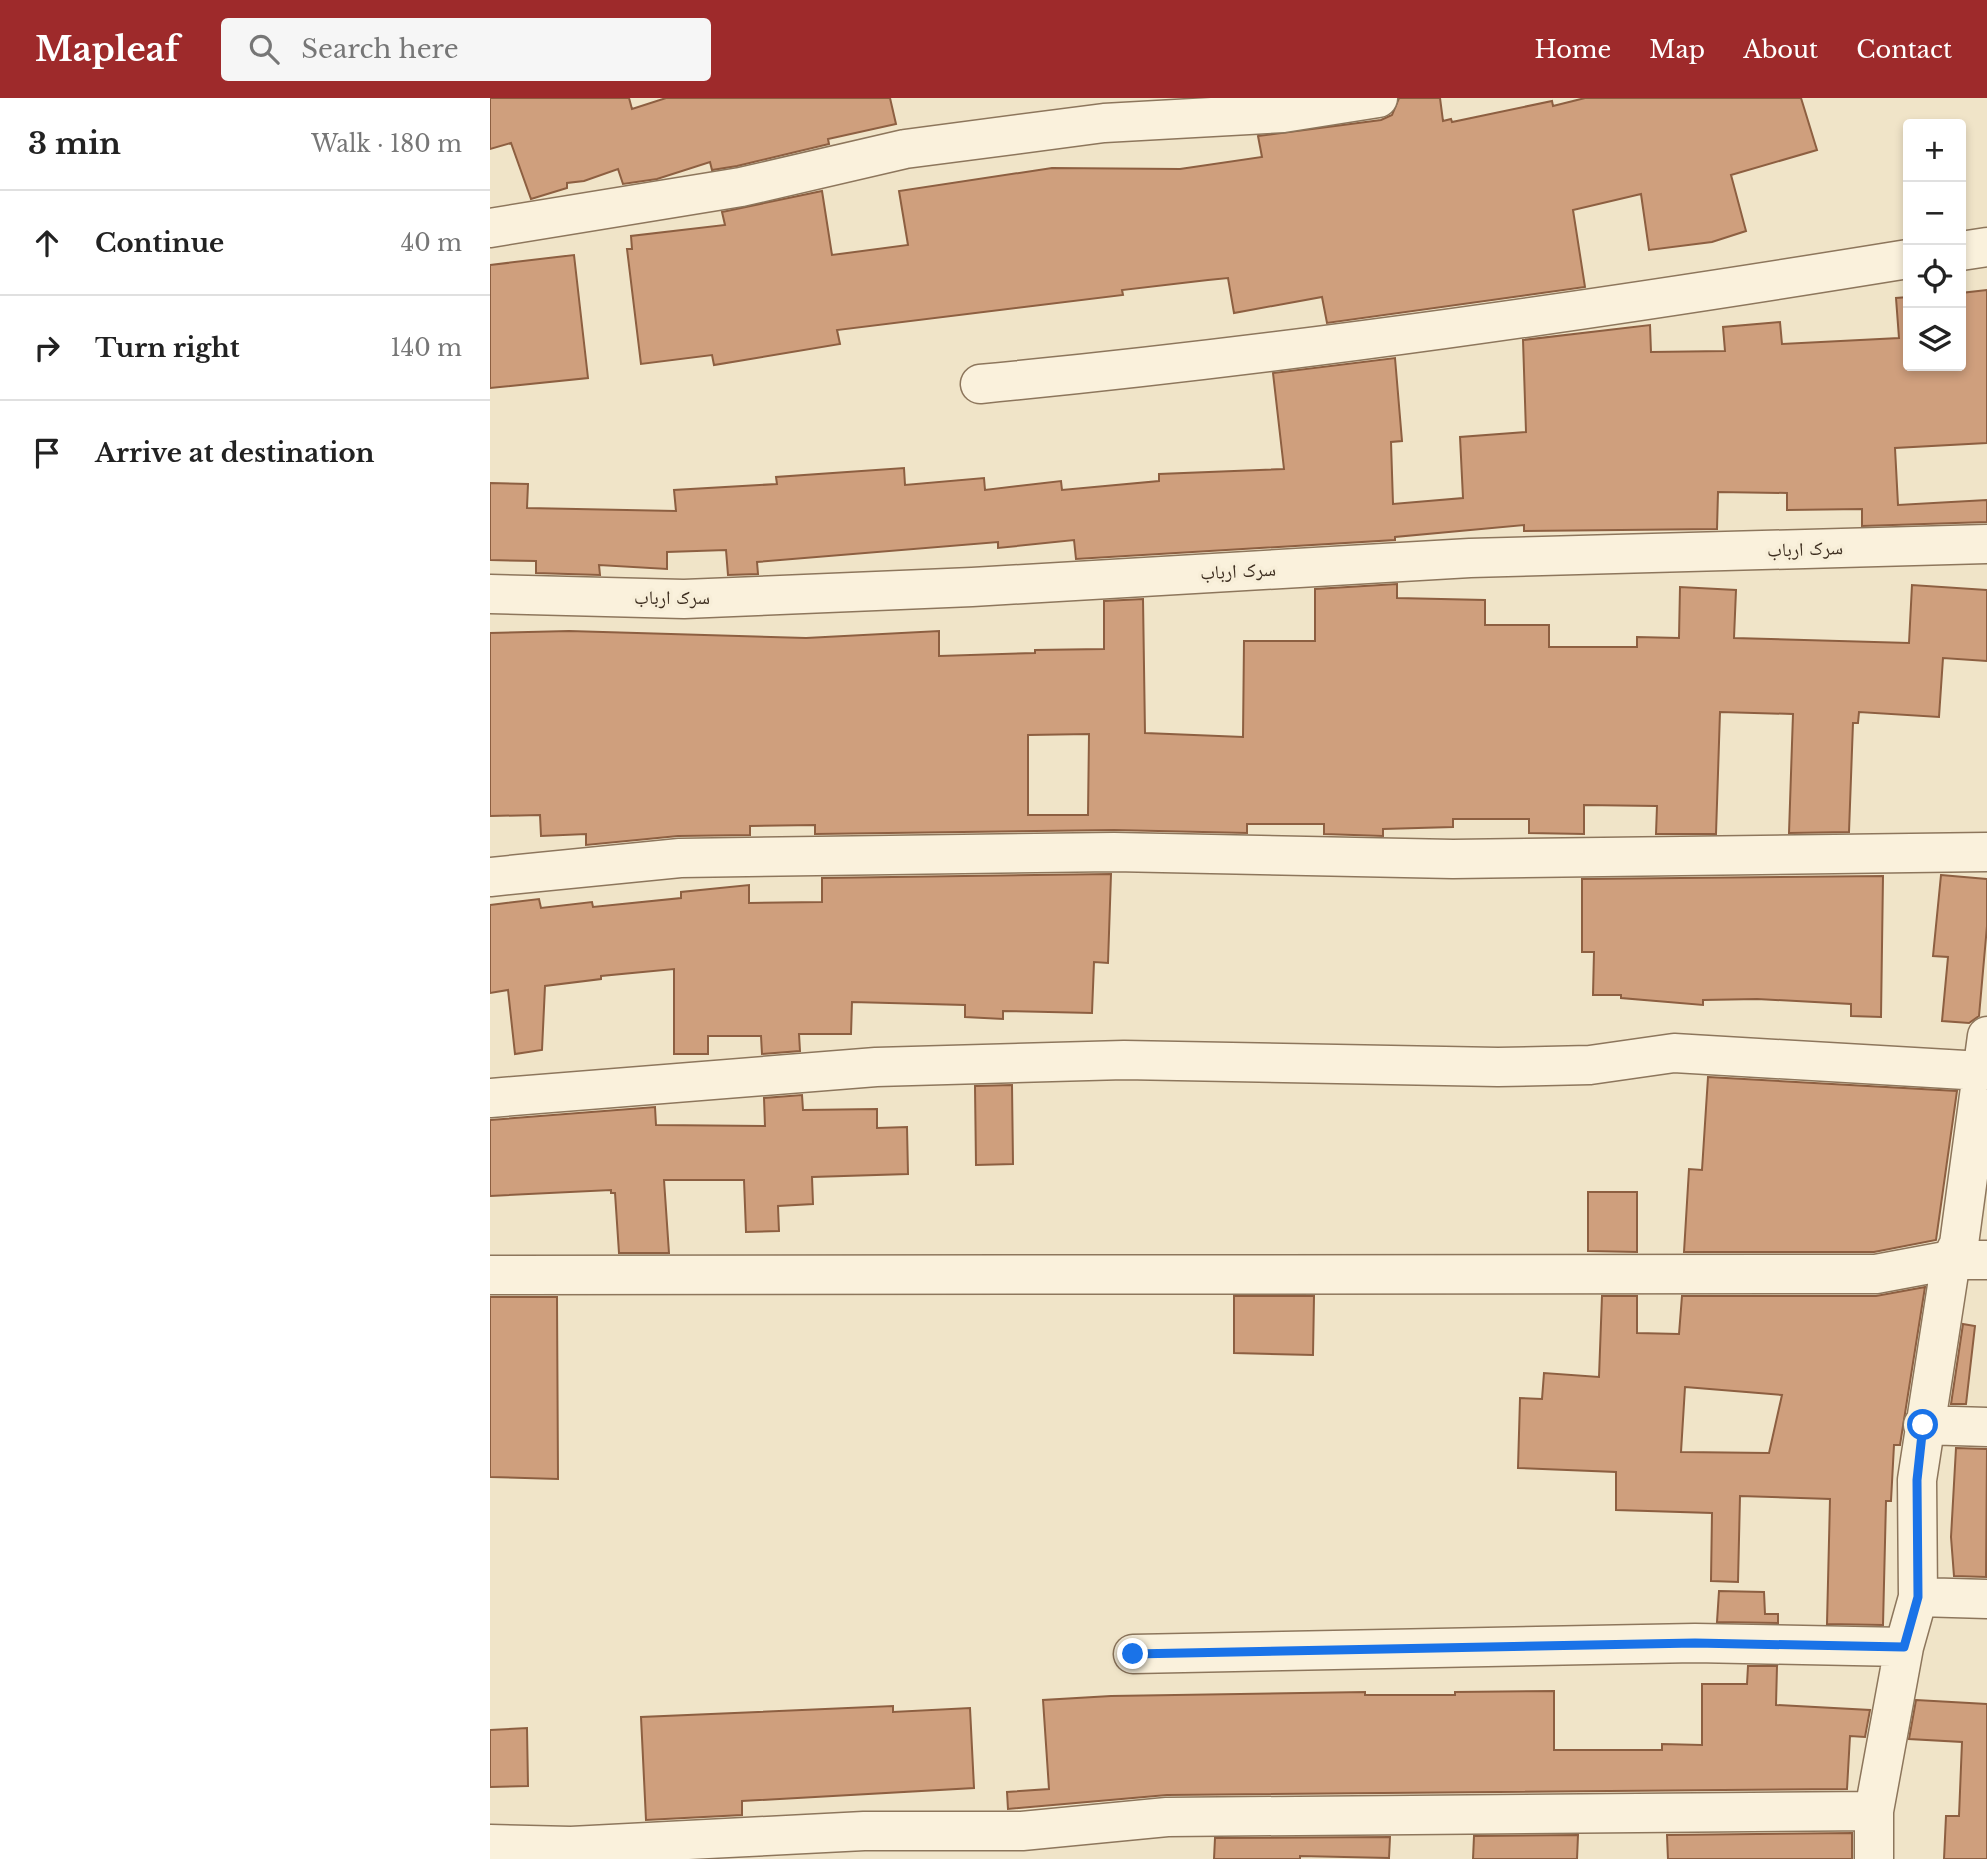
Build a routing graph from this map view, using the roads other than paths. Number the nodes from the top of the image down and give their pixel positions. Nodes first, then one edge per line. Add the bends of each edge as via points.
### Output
1 (1378, 98) edge
2 (1152, 110) edge
3 (490, 228) edge
4 (1987, 247) edge
5 (1966, 250) edge
6 (1903, 261) edge
7 (980, 384) dead end
8 (1987, 544) edge
9 (490, 594) edge
10 (1987, 852) edge
11 (490, 877) edge
12 (1984, 1053) edge
13 (490, 1098) edge
14 (1969, 1260) edge
15 (490, 1275) edge
16 (1923, 1425) junction
17 (1987, 1427) edge
18 (1918, 1597) junction
19 (1987, 1599) edge
20 (1904, 1647) junction
21 (1133, 1654) dead end
22 (1874, 1811) junction
23 (490, 1844) edge
24 (1874, 1859) edge

1 - 2 street via 1283,113
2 - 3 street via 1104,123 905,149 741,187
4 - 5 street
6 - 7 street via 1625,305 1166,366
8 - 9 street, سرک ارباب via 1470,558 684,599
10 - 11 street via 1453,859 1114,852 680,858
12 - 13 street via 1674,1052 1590,1065 1498,1067 1124,1060 876,1067
12 - 14 street via 1959,1244
14 - 15 street via 1876,1274
14 - 16 street
16 - 17 street
16 - 18 street via 1917,1480
18 - 19 street
18 - 20 street
20 - 21 street via 1695,1643
20 - 22 street
22 - 23 street via 1167,1817 1022,1831 864,1830 570,1846
22 - 24 street

